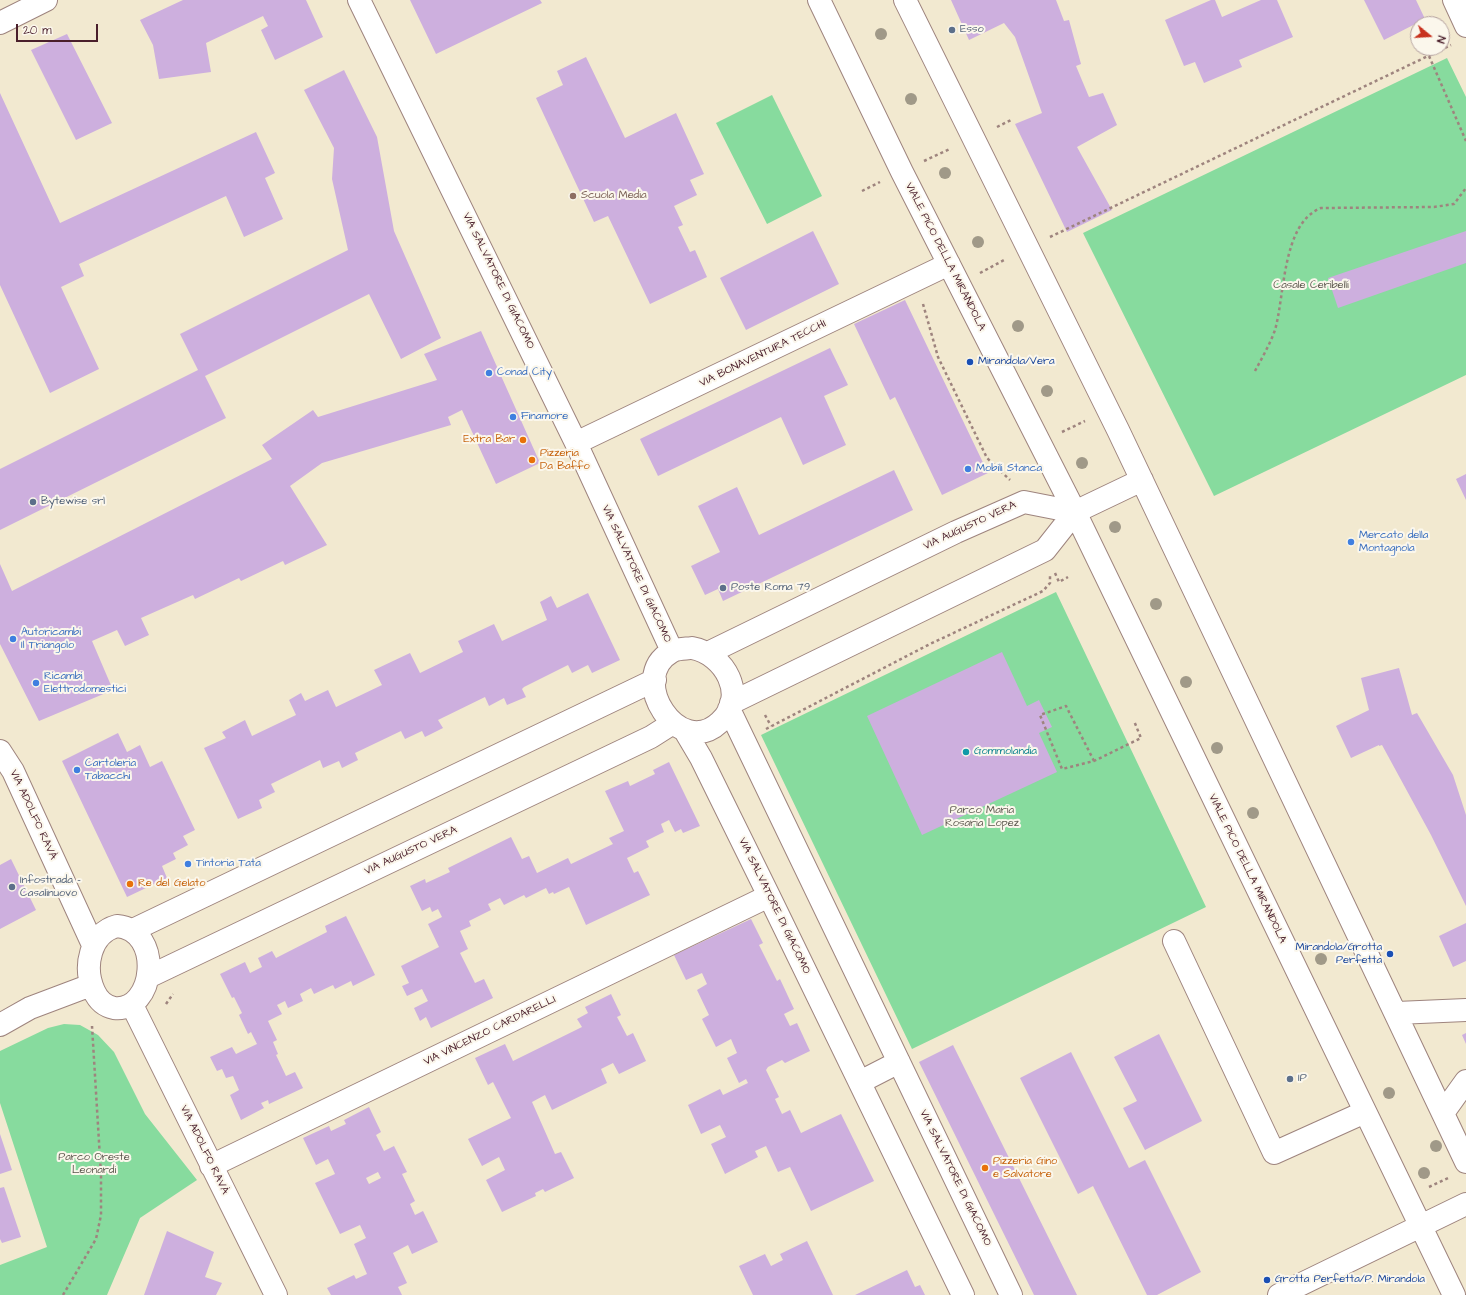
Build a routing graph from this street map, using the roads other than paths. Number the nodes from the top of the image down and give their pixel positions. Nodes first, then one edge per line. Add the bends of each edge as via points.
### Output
1 (46, 0) edge
2 (360, 0) edge
3 (819, 0) edge
4 (905, 0) edge
5 (1454, 0) edge
6 (0, 23) edge
7 (1466, 26) edge
8 (949, 264) junction
9 (576, 443) junction
10 (1142, 480) junction
11 (1075, 512) junction
12 (672, 651) junction
13 (708, 653) junction
14 (655, 680) junction
15 (730, 706) junction
16 (679, 727) junction
17 (0, 751) edge
18 (769, 896) junction
19 (133, 930) junction
20 (1174, 941) dead end
21 (93, 945) junction
22 (148, 977) junction
23 (94, 991) junction
24 (132, 1005) junction
25 (1466, 1010) edge
26 (1397, 1013) junction
27 (0, 1025) edge
28 (900, 1062) junction
29 (1466, 1081) edge
30 (860, 1082) junction
31 (1365, 1112) junction
32 (1443, 1112) junction
33 (212, 1166) junction
34 (1459, 1169) edge
35 (1466, 1204) edge
36 (1420, 1226) junction
37 (276, 1295) edge
38 (963, 1295) edge
39 (1011, 1295) edge
40 (1279, 1295) edge
41 (1454, 1295) edge

1 - 6 street
2 - 9 street, VIA SALVATORE DI GIACOMO
3 - 8 street, VIALE PICO DELLA MIRANDOLA
4 - 10 street
5 - 7 street
8 - 9 street, VIA BONAVENTURA TECCHI
8 - 11 street, VIALE PICO DELLA MIRANDOLA
9 - 12 street, VIA SALVATORE DI GIACOMO
10 - 11 street
10 - 26 street
11 - 13 street, VIA AUGUSTO VERA via 1024,502 956,532
11 - 15 street via 1045,550
11 - 31 street, VIALE PICO DELLA MIRANDOLA
12 - 13 street via 692,648
12 - 14 street via 656,671
13 - 15 street via 719,660 726,672 732,690
14 - 16 street via 658,703
14 - 19 street
15 - 16 street via 725,718 716,726 701,731
15 - 28 street, VIA SALVATORE DI GIACOMO
16 - 18 street, VIA SALVATORE DI GIACOMO via 701,758
16 - 22 street, VIA AUGUSTO VERA via 651,737
17 - 21 street, VIA ADOLFO RAVÀ via 13,771
18 - 30 street, VIA SALVATORE DI GIACOMO
18 - 33 street, VIA VINCENZO CARDARELLI
19 - 21 street via 123,926 113,927 101,934
19 - 22 street via 147,951
20 - 31 street via 1274,1153
21 - 23 street via 90,968
22 - 24 street
23 - 24 street via 107,1006 119,1008
23 - 27 street via 30,1008
24 - 33 street, VIA ADOLFO RAVÀ
25 - 26 street
26 - 32 street
28 - 30 street
28 - 39 street, VIA SALVATORE DI GIACOMO
29 - 32 street
30 - 38 street, VIA SALVATORE DI GIACOMO
31 - 36 street, VIALE PICO DELLA MIRANDOLA
32 - 34 street
33 - 37 street, VIA ADOLFO RAVÀ
35 - 36 street
36 - 40 street
36 - 41 street, VIALE PICO DELLA MIRANDOLA

